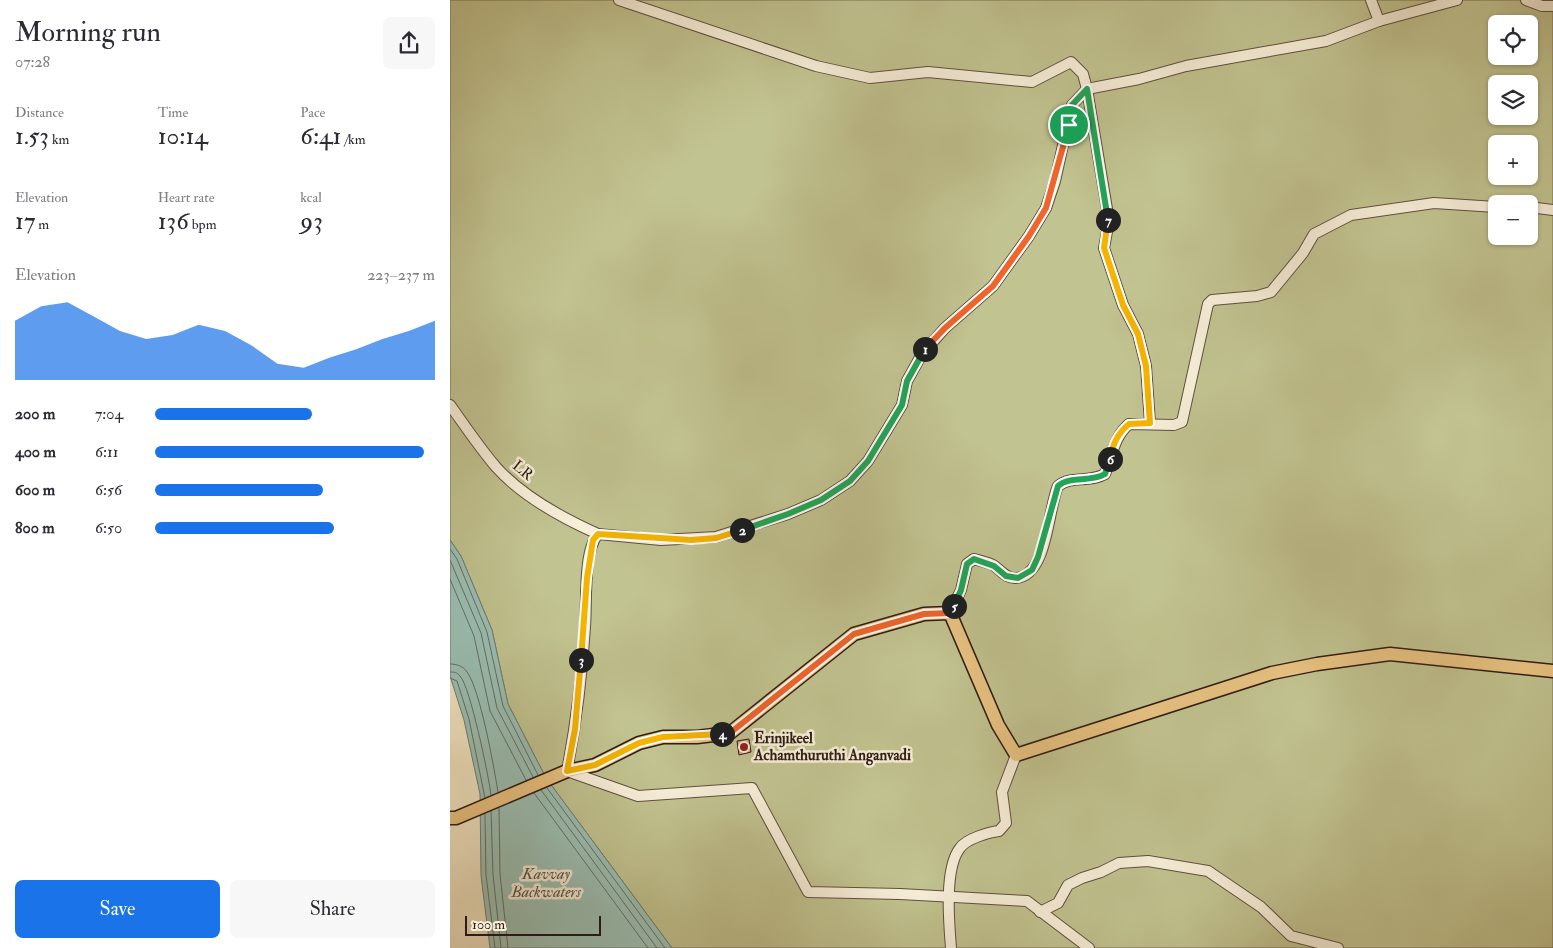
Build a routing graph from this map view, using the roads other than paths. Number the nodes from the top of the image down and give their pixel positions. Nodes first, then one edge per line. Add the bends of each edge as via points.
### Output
1 (619, 0) edge
2 (1371, 0) edge
3 (1457, 0) edge
4 (1526, 0) edge
5 (1553, 6) edge
6 (1379, 21) junction
7 (1087, 89) junction
8 (1488, 206) edge
9 (1538, 208) edge
10 (1553, 210) edge
11 (450, 405) edge
12 (1150, 423) junction
13 (598, 534) junction
14 (950, 613) junction
15 (1553, 671) edge
16 (1016, 755) junction
17 (567, 771) junction
18 (453, 818) edge
19 (950, 897) junction
20 (1040, 912) junction
21 (952, 948) edge
22 (1089, 948) edge
23 (1338, 948) edge

1 - 7 street via 816,66 870,78 928,72 1032,82 1071,62 1083,74
2 - 6 street
3 - 6 street
4 - 5 street
6 - 7 street via 1326,41 1186,66
7 - 12 street via 1109,221 1104,248 1123,305 1138,334 1146,366
7 - 13 street, LR via 1072,105 1046,208 993,286 945,328 922,354 907,381 902,405 868,461 850,481 821,500 716,538 661,540
8 - 12 street via 1434,203 1396,207 1350,215 1314,234 1271,292 1212,300 1208,304 1182,422 1174,425
9 - 10 street
11 - 13 street, LR via 497,468 562,518
12 - 14 street via 1129,424 1122,430 1113,444 1105,474 1097,479 1064,481 1058,486 1043,546 1032,570 1018,578 1006,576 994,566 974,559 967,564 961,590
13 - 17 street via 593,540 587,578 575,729
14 - 16 main road via 998,725
14 - 17 main road via 924,614 854,634 730,733 663,737 639,743 595,765
15 - 16 main road via 1390,654 1317,664 1272,673
16 - 19 street via 1002,792 1006,823 999,831 985,833 960,847 949,874
17 - 18 main road
17 - 19 street via 638,796 752,788 808,892
19 - 20 street via 1027,901
19 - 21 street
20 - 22 street
20 - 23 street via 1058,902 1068,885 1082,878 1119,863 1148,861 1208,871 1261,907 1291,936

